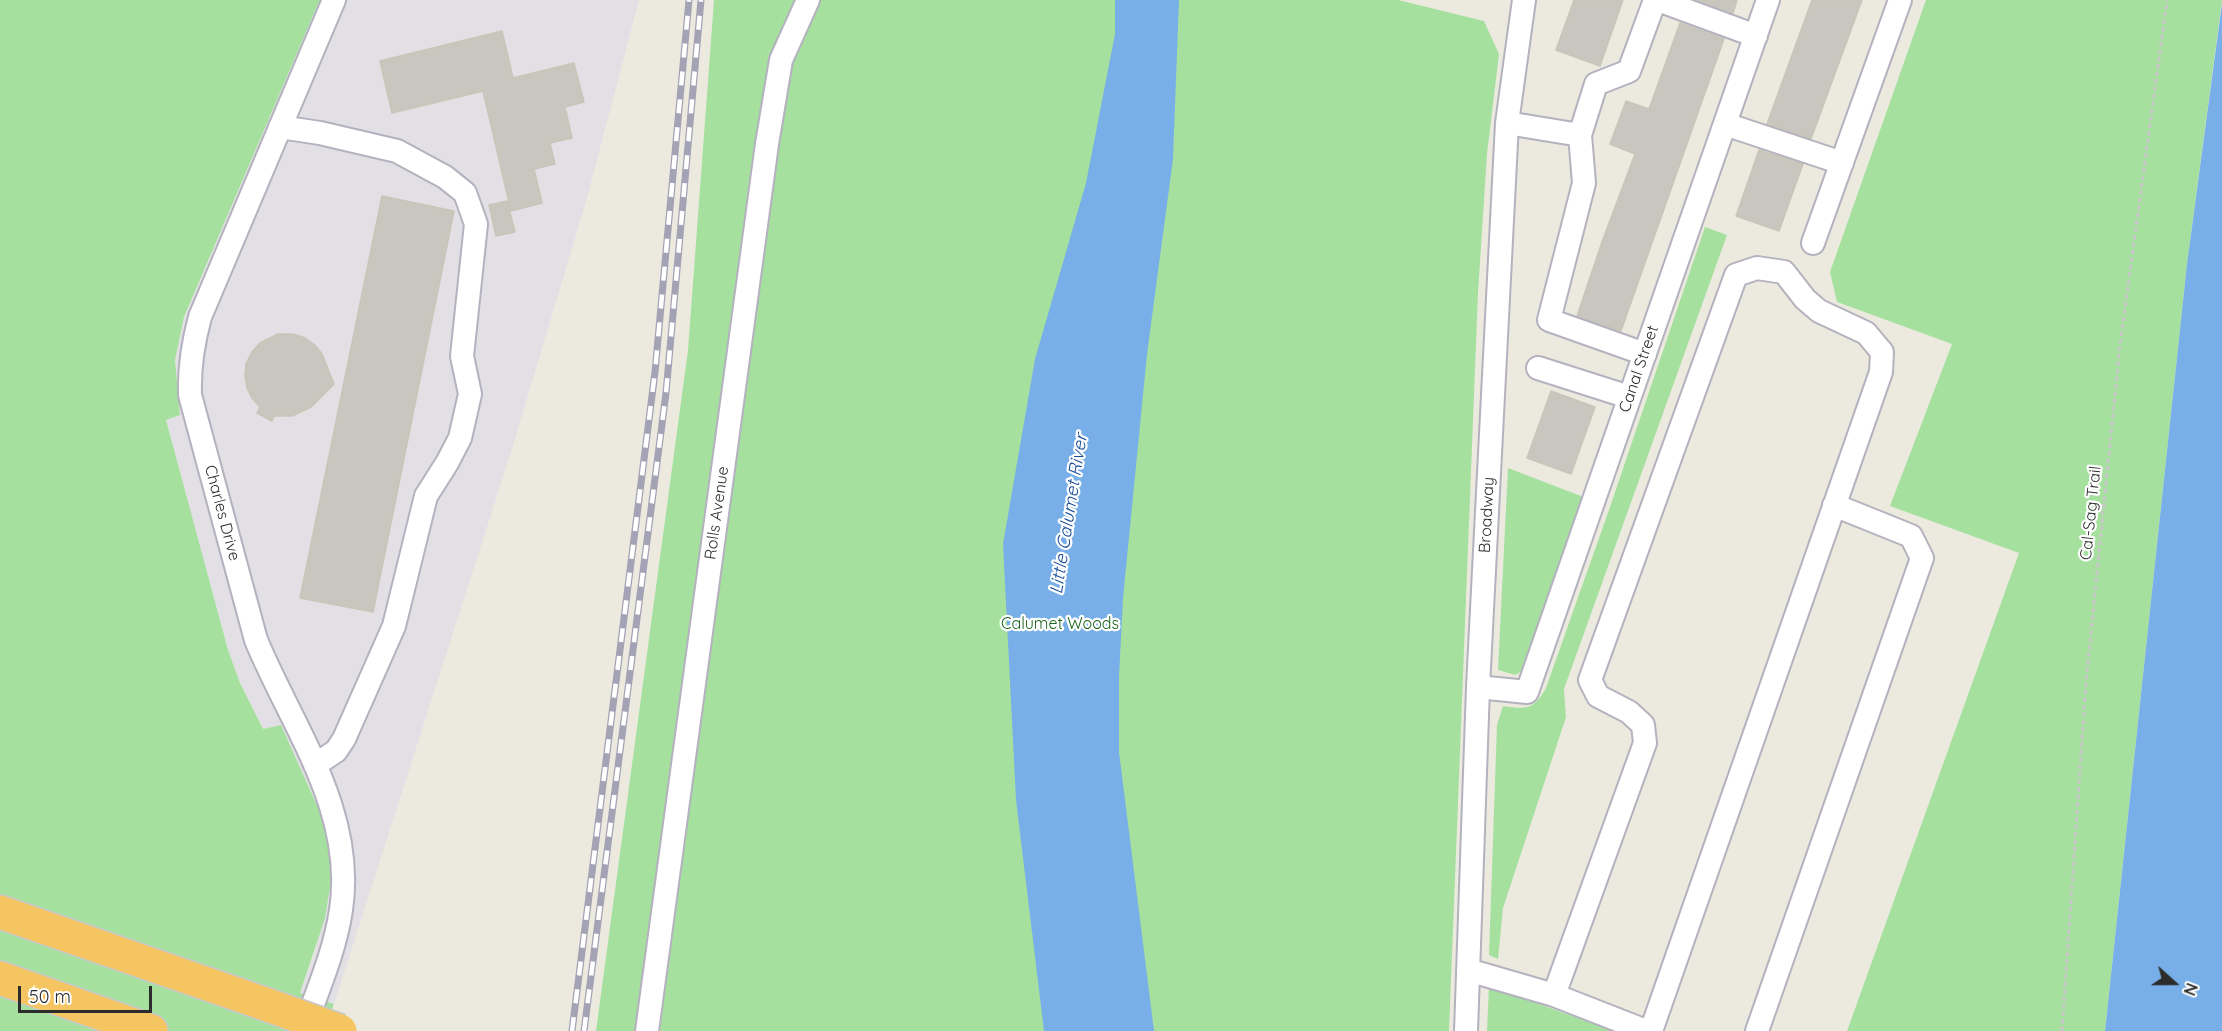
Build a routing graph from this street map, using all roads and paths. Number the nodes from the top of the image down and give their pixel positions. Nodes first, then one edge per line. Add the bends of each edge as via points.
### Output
1 (334, 0) edge
2 (808, 0) edge
3 (1524, 0) edge
4 (1656, 0) edge
5 (1768, 0) edge
6 (1900, 0) edge
7 (2167, 0) edge
8 (1755, 36) junction
9 (1507, 123) junction
10 (1725, 123) junction
11 (280, 127) junction
12 (1580, 135) junction
13 (1842, 164) junction
14 (1813, 243) dead end
15 (1645, 354) junction
16 (1538, 368) dead end
17 (1629, 397) junction
18 (1834, 505) junction
19 (1478, 687) junction
20 (315, 765) junction
21 (0, 912) edge
22 (1468, 970) junction
23 (0, 978) edge
24 (1554, 995) junction
25 (151, 1031) edge
26 (303, 1031) edge
27 (340, 1031) edge
28 (647, 1031) edge
29 (1466, 1031) edge
30 (1646, 1031) edge
31 (1651, 1031) edge
32 (1757, 1031) edge
33 (2062, 1031) edge

1 - 11 street, Charles Drive
2 - 28 street, Rolls Avenue via 781,60 767,144
3 - 9 street, Broadway
4 - 8 street
4 - 12 street via 1629,71 1596,84
5 - 8 street, Canal Street
6 - 13 street
7 - 33 path, Cal-Sag Trail via 2120,345 2086,682
8 - 10 street, Canal Street
9 - 12 street
9 - 19 street, Broadway
10 - 13 street
10 - 15 street, Canal Street
11 - 20 street, Charles Drive via 200,317 192,344 190,394 256,640
11 - 20 street via 397,151 445,177 465,193 476,224 462,356 470,394 460,438 426,496 394,626 344,739 336,751
12 - 15 street via 1584,183 1549,320
13 - 14 street
15 - 17 street, Canal Street
16 - 17 street
17 - 19 street, Canal Street via 1527,692
18 - 24 street via 1881,372 1882,352 1866,333 1819,311 1784,272 1757,268 1736,275 1590,680 1598,696 1629,712 1643,725 1645,743
18 - 31 street
18 - 32 street via 1911,536 1922,558
19 - 22 street, Broadway
20 - 26 street, Charles Drive via 336,820 343,882 333,944
21 - 27 highway, bridge
22 - 24 street
22 - 29 street, Broadway
23 - 25 highway
24 - 30 street

